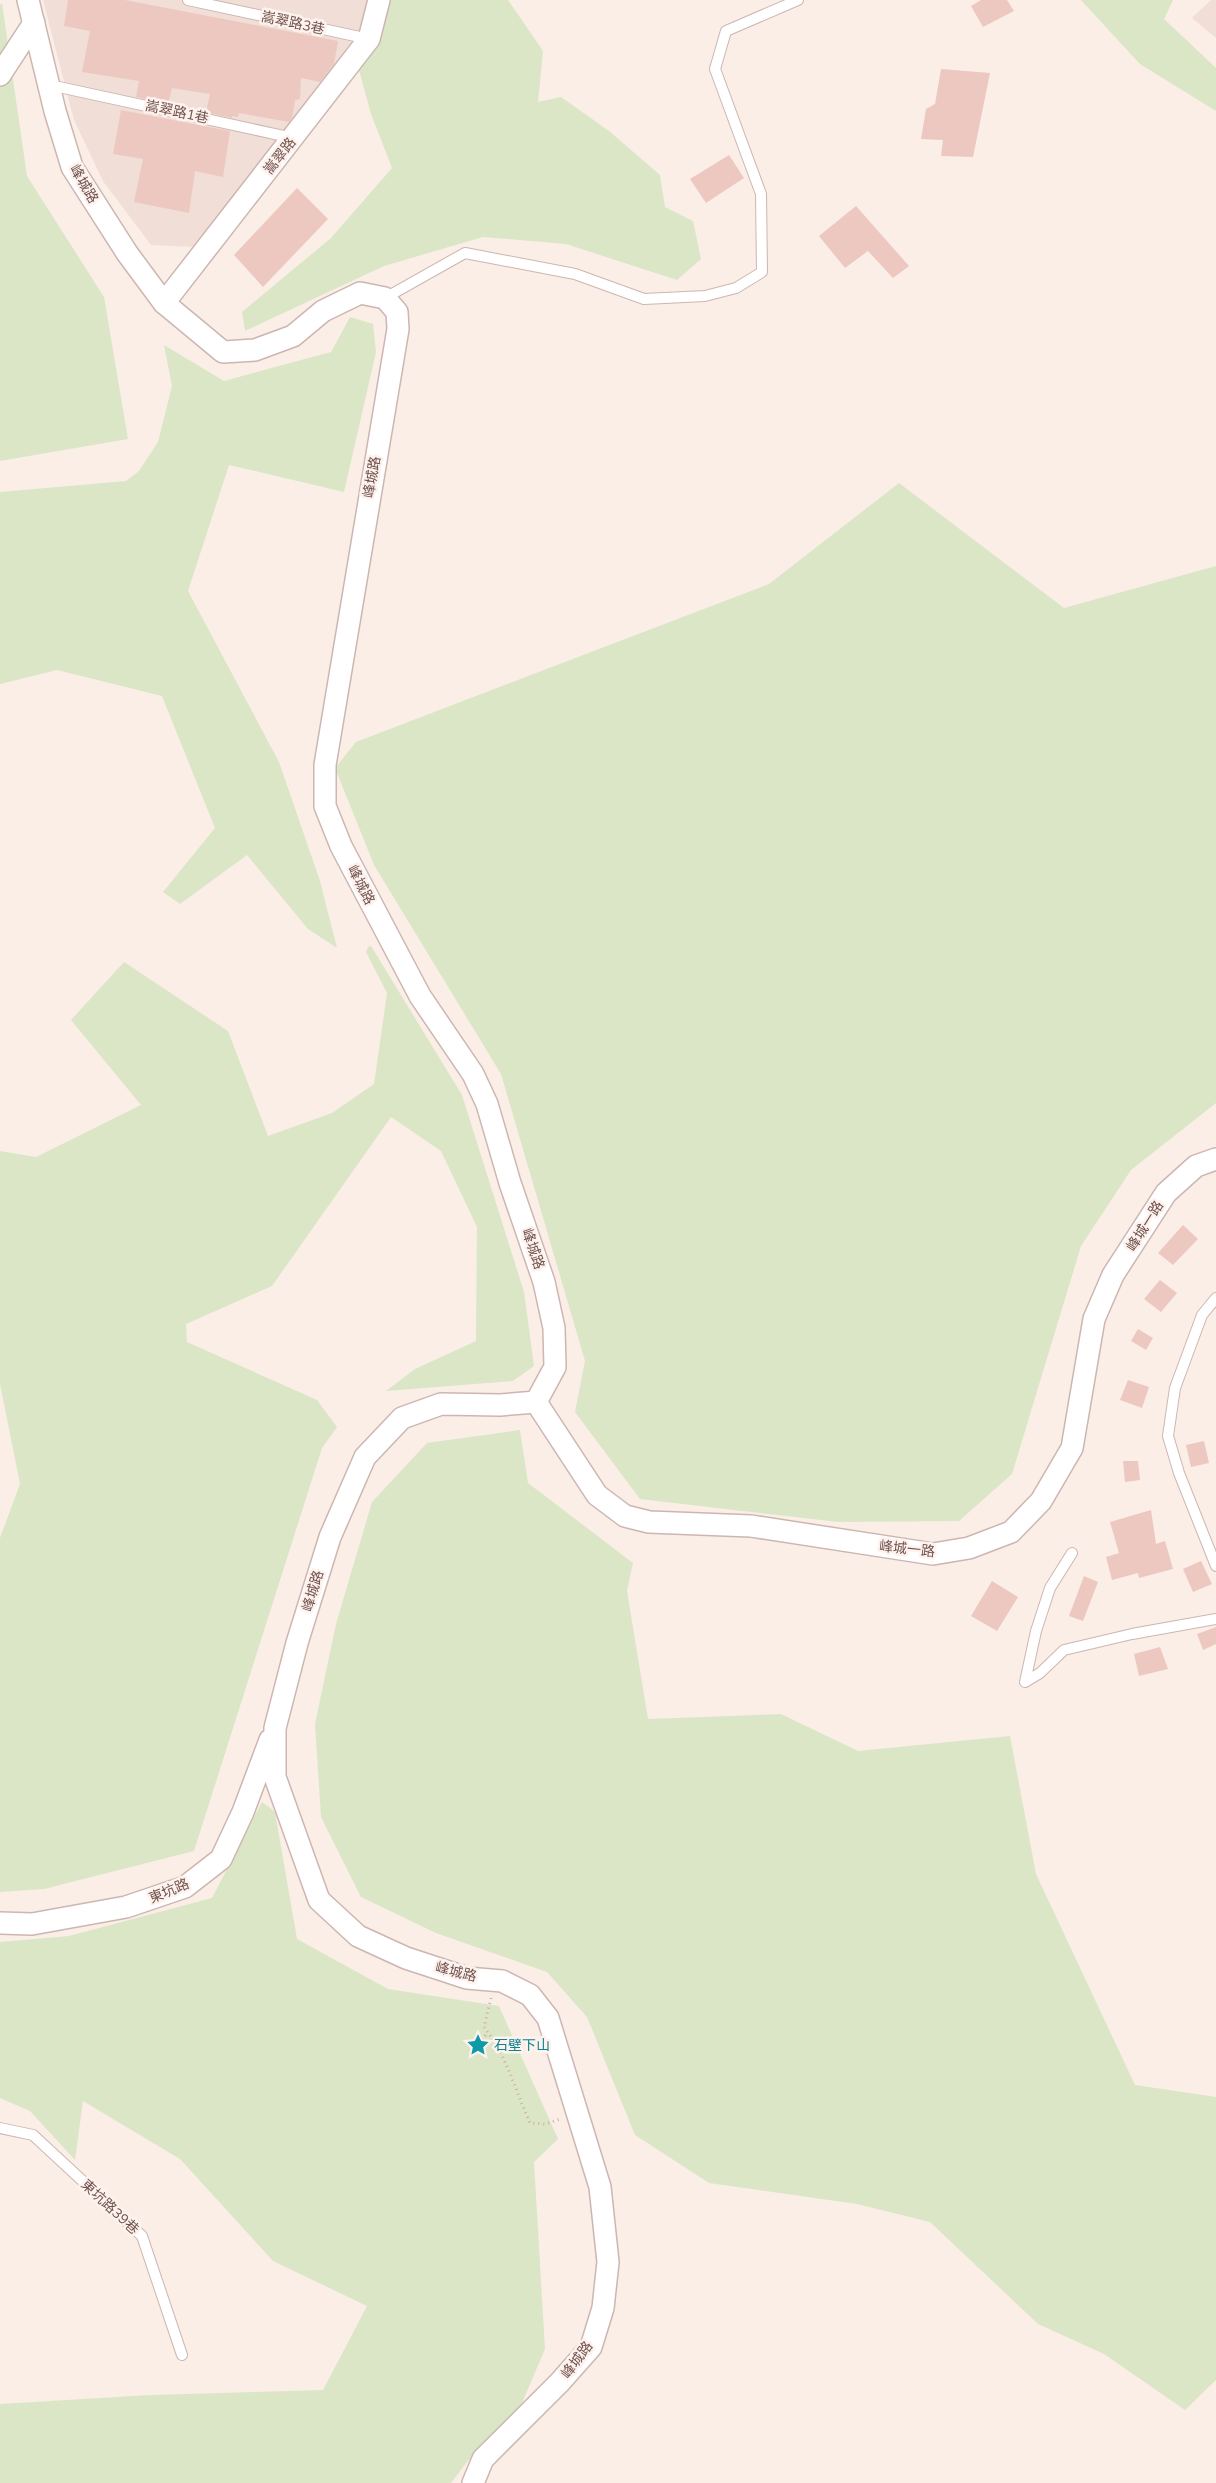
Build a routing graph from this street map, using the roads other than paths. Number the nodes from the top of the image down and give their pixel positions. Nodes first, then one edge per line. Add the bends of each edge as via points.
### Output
1 (28, 0) edge
2 (188, 0) edge
3 (378, 0) edge
4 (798, 0) edge
5 (34, 23) junction
6 (369, 39) junction
7 (0, 75) edge
8 (59, 87) dead end
9 (294, 138) junction
10 (386, 298) junction
11 (164, 303) junction
12 (1216, 1159) edge
13 (1216, 1298) edge
14 (536, 1402) junction
15 (1072, 1553) dead end
16 (1216, 1566) edge
17 (1216, 1619) edge
18 (275, 1728) junction
19 (0, 1923) edge
20 (0, 2128) edge
21 (182, 2355) dead end
22 (473, 2483) edge

1 - 5 street, 峰城路
2 - 6 lane, 嵩翠路3巷
3 - 6 street, 嵩翠路
4 - 10 lane via 726,31 715,69 760,194 762,272 736,288 705,296 644,299 574,274 465,253
5 - 7 street
5 - 11 street, 峰城路 via 72,167 127,253
6 - 9 street, 嵩翠路
8 - 9 lane, 嵩翠路1巷
9 - 11 street, 嵩翠路
10 - 11 street, 峰城路 via 360,293 323,311 293,336 255,350 223,352
10 - 14 street, 峰城路 via 398,312 398,329 326,755 325,806 341,846 420,996 473,1074 487,1104 544,1282 554,1328 555,1367
12 - 14 street, 峰城一路 via 1196,1166 1166,1193 1113,1275 1094,1319 1072,1448 1041,1501 1011,1532 969,1548 933,1554 751,1526 649,1522 625,1516 597,1495
13 - 16 lane via 1202,1315 1174,1388 1168,1436
14 - 18 street, 峰城路 via 441,1404 402,1418 365,1457 330,1537
15 - 17 lane via 1050,1588 1036,1630 1025,1682 1040,1673 1064,1650
18 - 19 street, 東坑路 via 244,1812 221,1859 185,1887 126,1907 32,1924
18 - 22 street, 峰城路 via 275,1777 319,1900 358,1936 406,1958 467,1978 502,1981 530,1995 548,2018 600,2187 608,2262 603,2308 590,2347 483,2459
20 - 21 lane, 東坑路39巷 via 33,2135 142,2236

